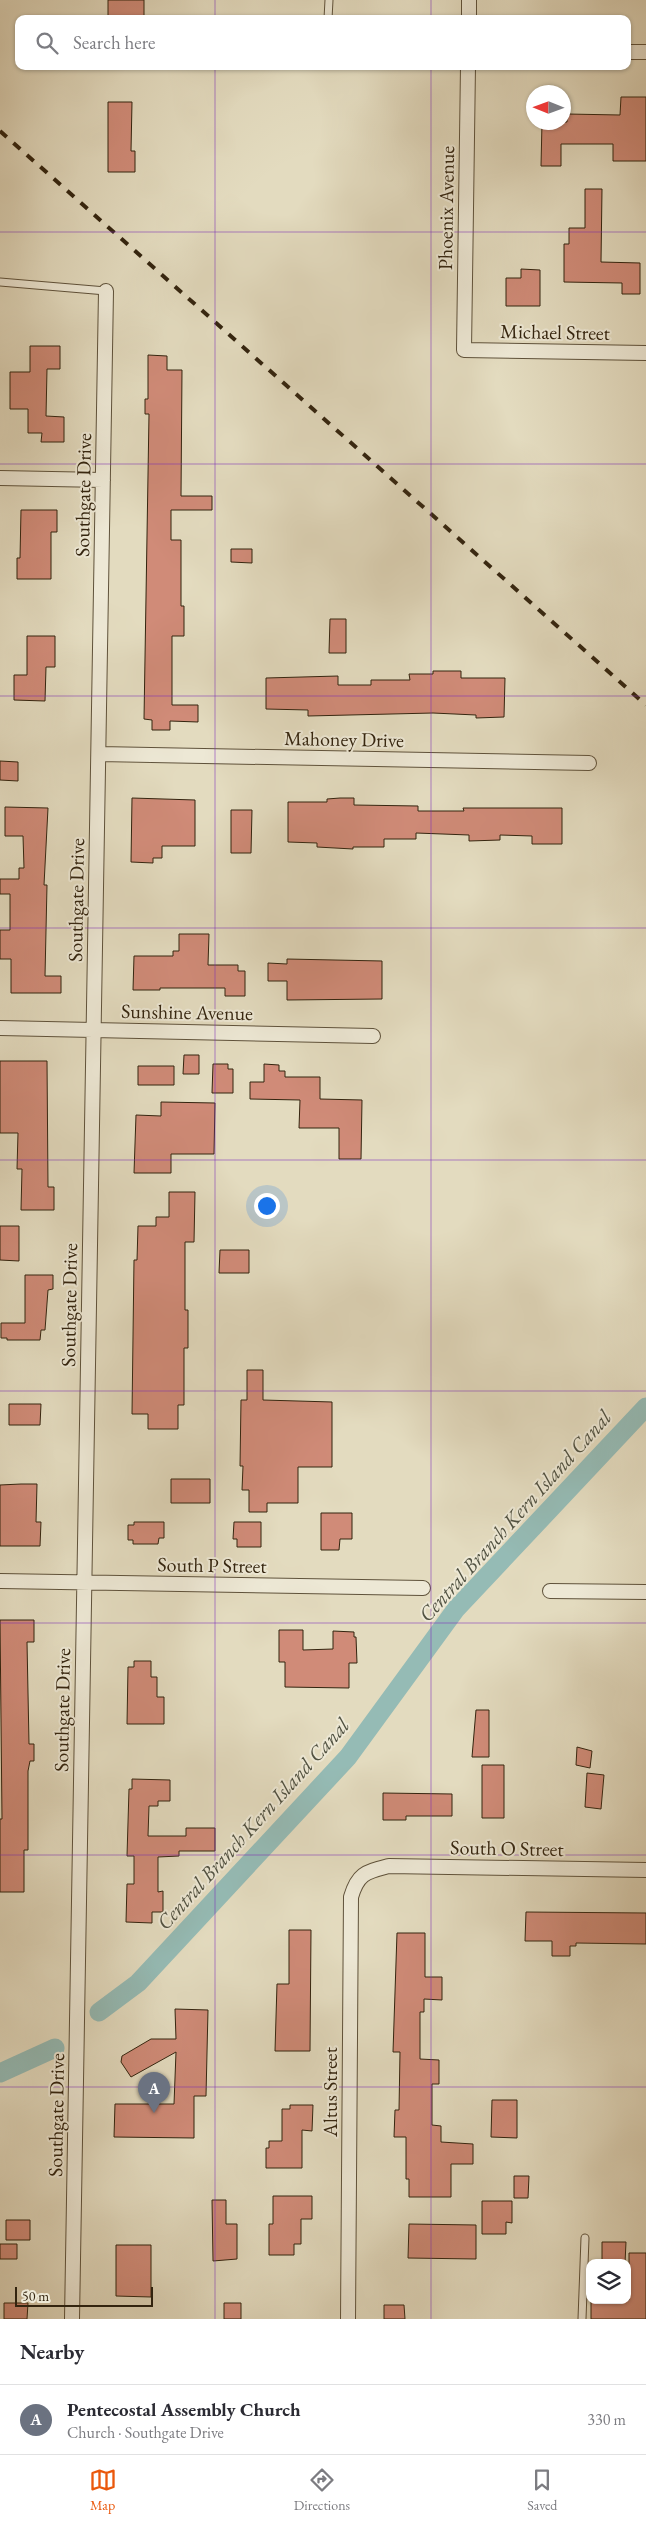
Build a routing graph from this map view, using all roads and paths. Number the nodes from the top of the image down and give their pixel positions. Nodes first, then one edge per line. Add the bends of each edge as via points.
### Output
1 (329, 0) edge
2 (469, 0) edge
3 (328, 15) edge
4 (469, 15) edge
5 (631, 52) edge
6 (646, 52) edge
7 (468, 70) edge
8 (0, 282) edge
9 (106, 291) joint
10 (464, 350) joint
11 (646, 353) edge
12 (0, 478) edge
13 (103, 480) junction
14 (99, 754) junction
15 (589, 763) dead end
16 (0, 1028) edge
17 (94, 1030) junction
18 (373, 1036) dead end
19 (0, 1581) edge
20 (84, 1582) junction
21 (423, 1588) dead end
22 (550, 1591) dead end
23 (646, 1592) edge
24 (646, 1870) edge
25 (368, 1871) joint
26 (585, 2238) dead end
27 (72, 2319) edge
28 (348, 2319) edge
29 (582, 2319) edge

1 - 3 lane
2 - 4 street
5 - 6 street
7 - 10 street, Phoenix Avenue
8 - 9 lane
9 - 13 street, Southgate Drive
10 - 11 street, Michael Street
12 - 13 street
13 - 14 street, Southgate Drive
14 - 15 street, Mahoney Drive
14 - 17 street, Southgate Drive
16 - 17 street, Sunshine Avenue
17 - 18 street, Sunshine Avenue
17 - 20 street, Southgate Drive
19 - 20 street, South P Street
20 - 21 street, South P Street
20 - 27 street, Southgate Drive
22 - 23 street
24 - 25 street, South O Street via 390,1866
25 - 28 street, Altus Street via 356,1882 351,1897
26 - 29 lane

